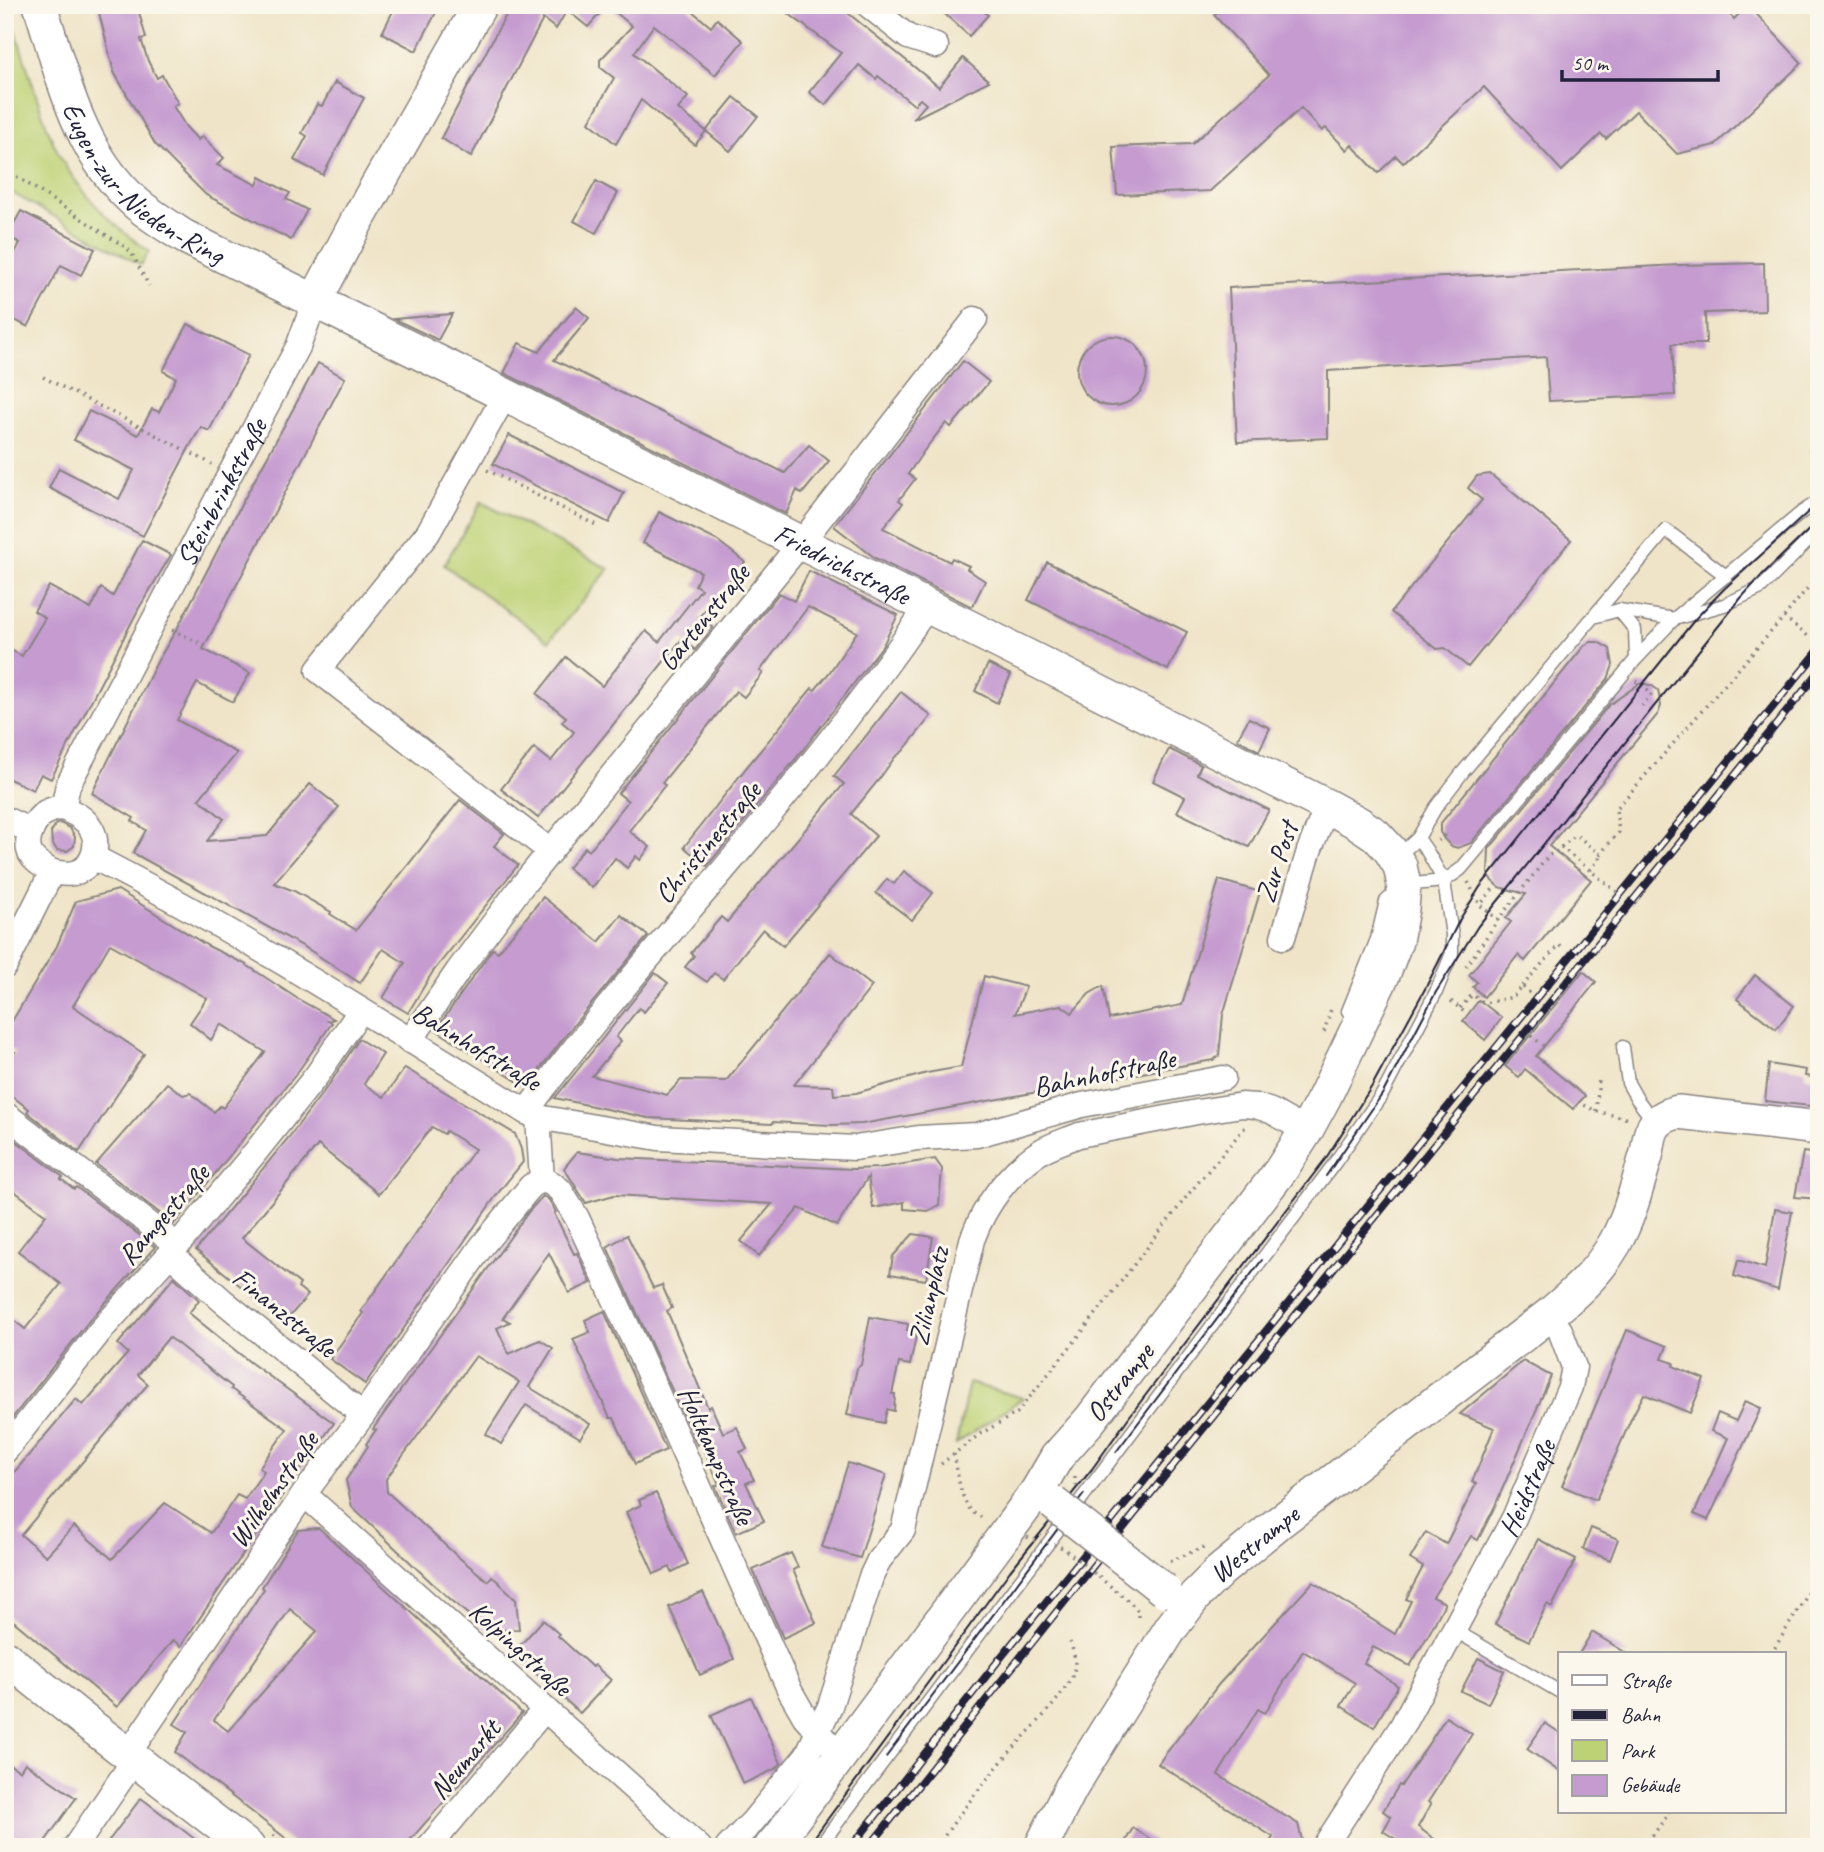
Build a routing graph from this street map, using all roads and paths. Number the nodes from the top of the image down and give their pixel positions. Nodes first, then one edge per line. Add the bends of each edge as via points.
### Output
1 (40, 5) edge
2 (480, 5) edge
3 (868, 5) edge
4 (936, 46) dead end
5 (5, 169) edge
6 (149, 286) dead end
7 (314, 302) junction
8 (975, 318) dead end
9 (43, 377) dead end
10 (505, 395) junction
11 (1819, 445) edge
12 (1809, 452) dead end
13 (469, 460) junction
14 (230, 474) junction
15 (1819, 501) edge
16 (598, 526) dead end
17 (1819, 530) edge
18 (801, 544) junction
19 (1819, 574) edge
20 (1726, 576) junction
21 (928, 607) junction
22 (1619, 610) junction
23 (1593, 617) junction
24 (1784, 617) junction
25 (1674, 619) junction
26 (154, 621) junction
27 (1809, 637) dead end
28 (208, 647) dead end
29 (1636, 659) junction
30 (1625, 672) junction
31 (1642, 706) dead end
32 (1326, 806) junction
33 (63, 808) junction
34 (5, 819) edge
35 (31, 831) junction
36 (1561, 847) junction
37 (550, 851) junction
38 (1600, 854) junction
39 (93, 857) junction
40 (1406, 860) junction
41 (1590, 870) junction
42 (52, 872) junction
43 (1444, 881) junction
44 (1497, 884) dead end
45 (1617, 892) dead end
46 (1498, 920) junction
47 (1283, 937) dead end
48 (1561, 947) dead end
49 (5, 966) edge
50 (1460, 977) dead end
51 (1522, 986) junction
52 (1533, 996) dead end
53 (1334, 1003) dead end
54 (1460, 1008) dead end
55 (360, 1011) junction
56 (1343, 1021) dead end
57 (1531, 1036) dead end
58 (1322, 1039) dead end
59 (410, 1041) junction
60 (1544, 1046) dead end
61 (1623, 1047) dead end
62 (1223, 1077) dead end
63 (1598, 1079) dead end
64 (1578, 1102) dead end
65 (5, 1114) edge
66 (532, 1114) junction
67 (1251, 1117) dead end
68 (1656, 1124) junction
69 (1296, 1125) junction
70 (998, 1128) junction
71 (1819, 1128) edge
72 (1044, 1150) junction
73 (541, 1180) junction
74 (173, 1249) junction
75 (1549, 1315) junction
76 (363, 1415) junction
77 (5, 1451) edge
78 (954, 1454) junction
79 (914, 1484) junction
80 (1042, 1488) junction
81 (304, 1494) junction
82 (980, 1518) dead end
83 (1027, 1536) dead end
84 (1186, 1555) dead end
85 (1819, 1576) edge
86 (1173, 1585) junction
87 (1138, 1622) dead end
88 (1454, 1630) junction
89 (1070, 1642) dead end
90 (1772, 1652) edge
91 (5, 1657) edge
92 (1558, 1691) edge
93 (545, 1709) junction
94 (830, 1744) junction
95 (128, 1754) junction
96 (1669, 1814) edge
97 (75, 1847) edge
98 (248, 1847) edge
99 (429, 1847) edge
100 (699, 1847) edge
101 (728, 1847) edge
102 (771, 1847) edge
103 (820, 1847) edge
104 (937, 1847) edge
105 (1041, 1847) edge
106 (1324, 1847) edge
107 (1644, 1847) edge

1 - 7 main road, Eugen-zur-Nieden-Ring via 76,119 115,181 134,201 185,237
2 - 7 main road, Steinbrinkstraße
3 - 4 street via 908,37
5 - 6 path via 125,247
7 - 10 main road, Friedrichstraße
7 - 14 street, Steinbrinkstraße via 298,347
8 - 18 street, Gartenstraße
9 - 14 path
10 - 13 street
10 - 18 main road, Friedrichstraße
11 - 12 path
13 - 16 path
13 - 37 street via 428,533 318,670
14 - 26 street, Steinbrinkstraße
15 - 20 lane
17 - 25 lane via 1761,588 1724,605
18 - 21 main road, Friedrichstraße
18 - 37 street, Gartenstraße
19 - 24 path
20 - 23 lane via 1666,530
20 - 25 lane
21 - 32 main road, Friedrichstraße
21 - 66 street, Christinestraße via 773,811 607,1008
22 - 23 lane
22 - 25 lane
22 - 29 lane via 1635,631
23 - 40 lane via 1462,773
24 - 27 path
24 - 38 path via 1616,809 1619,832
25 - 29 lane
26 - 28 path
26 - 33 street, Steinbrinkstraße via 68,785
29 - 30 lane
30 - 31 path via 1652,694
30 - 43 lane via 1461,869
32 - 40 main road, Friedrichstraße via 1369,830
32 - 47 street, Zur Post
33 - 35 street via 45,813
33 - 39 street via 88,824 95,836
34 - 35 street
35 - 42 street via 30,853
36 - 38 path via 1576,835
36 - 41 path
36 - 46 path via 1549,855
37 - 59 street, Gartenstraße
38 - 41 path
39 - 42 street via 77,872
39 - 55 street, Bahnhofstraße via 243,938
40 - 43 lane
40 - 43 lane via 1427,851
40 - 56 lane via 1386,901 1377,939
40 - 69 main road, Ostrampe via 1396,941 1383,975
41 - 45 path
42 - 49 street
43 - 103 lane via 1452,953 1383,1093 1335,1164
44 - 46 path via 1480,905
46 - 50 path
48 - 51 path
51 - 52 path
51 - 54 path via 1513,997 1485,1003 1472,995
53 - 58 path
55 - 59 street, Bahnhofstraße
55 - 74 street, Ramgestraße via 317,1074
57 - 60 path
59 - 66 street, Bahnhofstraße
61 - 68 lane via 1628,1083
62 - 70 street, Bahnhofstraße via 1082,1105
63 - 64 path via 1596,1111
65 - 74 street, Finanzstraße
66 - 70 street, Bahnhofstraße via 659,1138 825,1148 977,1135
66 - 73 street
67 - 78 path via 1017,1413
68 - 71 main road via 1678,1112
68 - 75 main road via 1615,1243 1587,1282
69 - 72 street, Zilianplatz via 1264,1108 1242,1105 1079,1135
69 - 80 main road, Ostrampe via 1281,1170 1057,1457
70 - 72 street, Bahnhofstraße
72 - 79 street, Zilianplatz via 1007,1180 975,1231
73 - 76 street, Wilhelmstraße via 482,1246
73 - 94 street, Holtkampstraße via 560,1190 577,1218 790,1691 804,1717
74 - 76 street, Finanzstraße via 223,1301
74 - 77 street, Ramgestraße via 101,1330
75 - 86 main road, Westrampe via 1212,1578
75 - 88 street, Heidstraße via 1574,1367 1570,1387 1514,1518
76 - 81 street, Wilhelmstraße
78 - 79 path
78 - 82 path via 964,1499
79 - 94 street, Zilianplatz via 903,1530 871,1577 830,1706
80 - 86 main road, bridge
80 - 94 main road, Ostrampe
81 - 93 street, Kolpingstraße
81 - 95 street, Wilhelmstraße
83 - 87 path, bridge via 1063,1548 1130,1602 1138,1611
84 - 86 path via 1176,1559
85 - 90 path
86 - 105 main road, Westrampe
88 - 92 lane
88 - 106 street, Heidstraße via 1402,1726
89 - 104 path via 1075,1664 1061,1694 992,1773
91 - 95 main road
93 - 99 street, Neumarkt
93 - 100 street, Kolpingstraße
94 - 101 street, Ostrampe via 807,1755
94 - 102 main road, Ostrampe
95 - 97 street, Wilhelmstraße via 128,1769
95 - 98 main road
96 - 107 path

